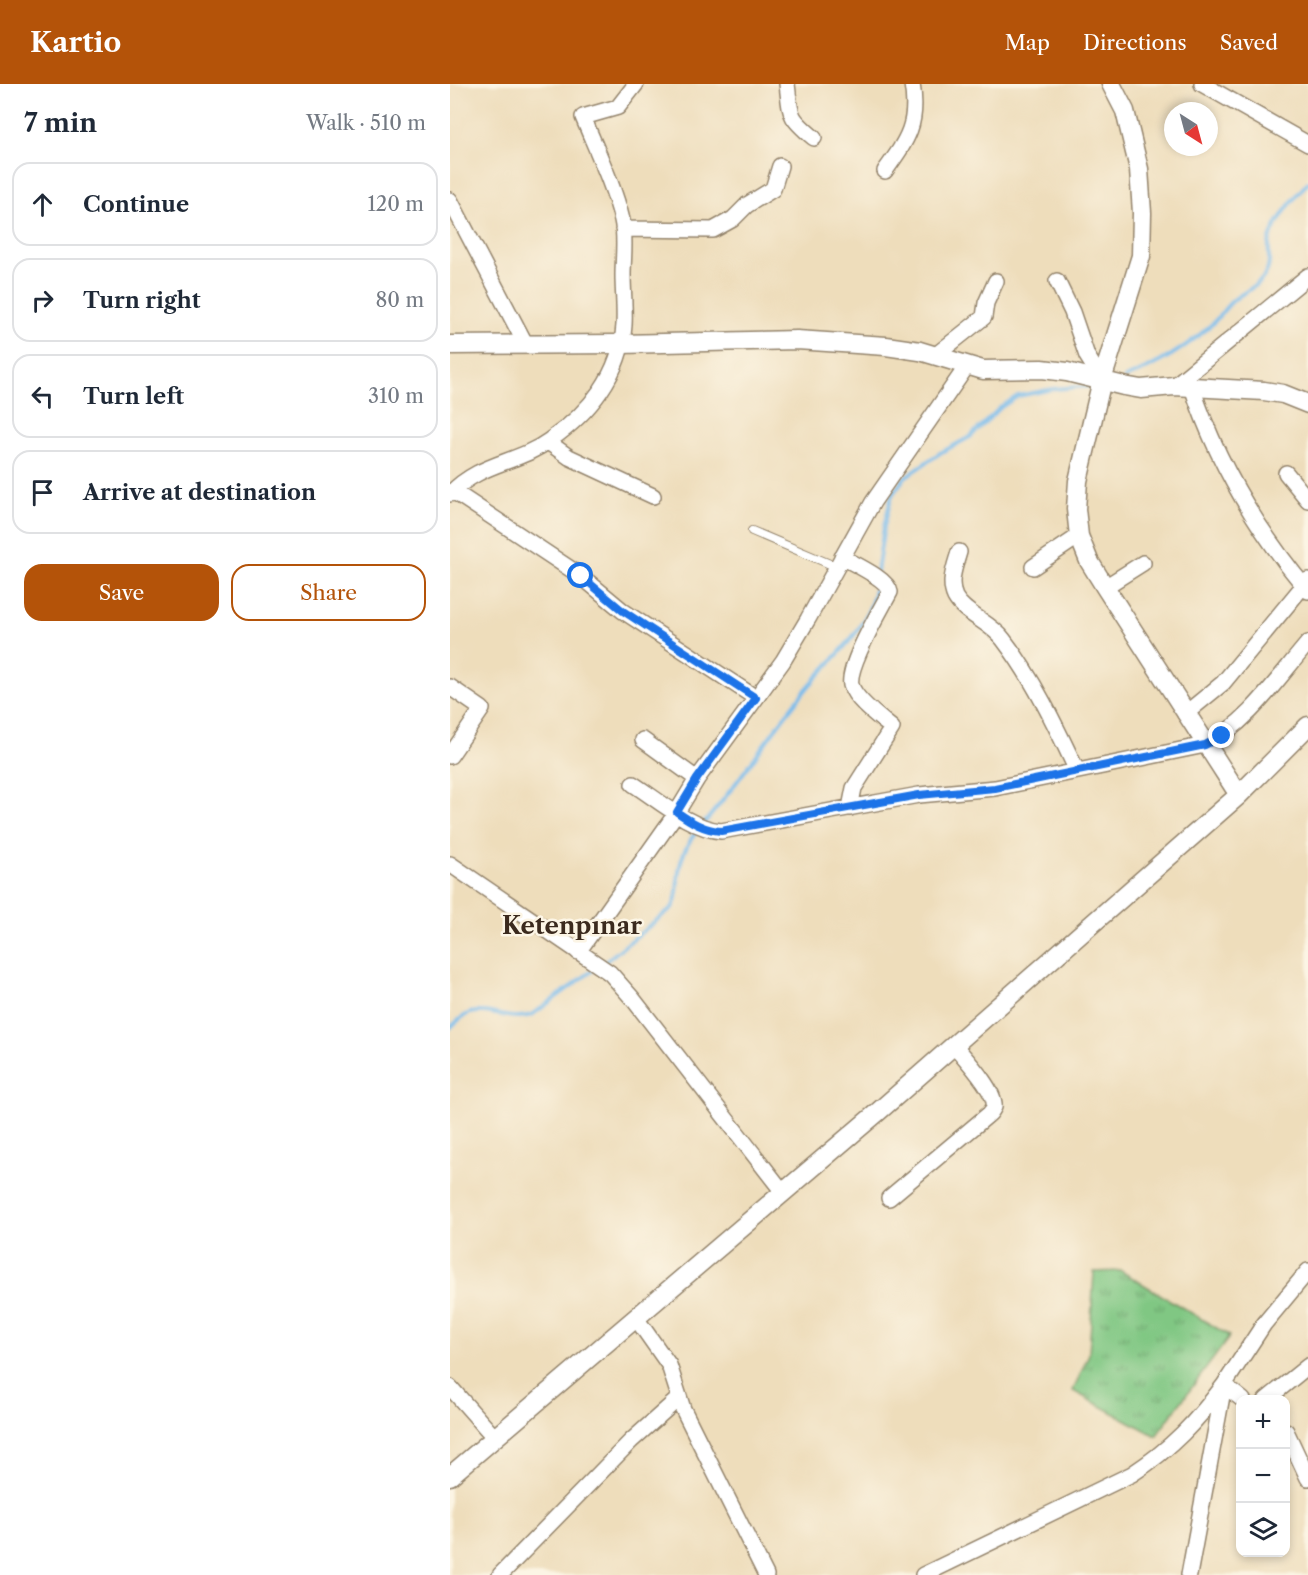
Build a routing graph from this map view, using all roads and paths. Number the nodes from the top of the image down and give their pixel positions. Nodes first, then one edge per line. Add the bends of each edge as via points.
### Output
1 (636, 84) edge
2 (787, 84) edge
3 (912, 84) edge
4 (1103, 84) edge
5 (1111, 84) edge
6 (1202, 84) edge
7 (1125, 111) junction
8 (814, 138) dead end
9 (1308, 144) edge
10 (780, 166) dead end
11 (885, 171) dead end
12 (450, 200) edge
13 (623, 229) junction
14 (1308, 276) edge
15 (996, 281) dead end
16 (1057, 281) dead end
17 (621, 344) junction
18 (450, 345) edge
19 (526, 345) junction
20 (936, 355) junction
21 (967, 366) junction
22 (1102, 380) junction
23 (1183, 387) junction
24 (1308, 404) edge
25 (548, 442) junction
26 (1286, 473) dead end
27 (451, 493) edge
28 (653, 496) dead end
29 (1308, 500) edge
30 (752, 531) dead end
31 (1079, 536) junction
32 (959, 552) dead end
33 (839, 562) junction
34 (1143, 563) dead end
35 (1033, 567) dead end
36 (1306, 586) edge
37 (1105, 587) junction
38 (1308, 644) edge
39 (450, 687) edge
40 (756, 698) junction
41 (1185, 714) junction
42 (1308, 726) edge
43 (643, 740) dead end
44 (1205, 745) junction
45 (450, 756) edge
46 (1077, 771) junction
47 (697, 779) junction
48 (633, 784) dead end
49 (1239, 795) junction
50 (850, 808) junction
51 (677, 812) junction
52 (450, 864) edge
53 (578, 952) junction
54 (954, 1045) junction
55 (783, 1192) junction
56 (889, 1198) dead end
57 (1308, 1271) edge
58 (636, 1318) junction
59 (1308, 1366) edge
60 (1224, 1384) junction
61 (450, 1387) edge
62 (1237, 1395) edge
63 (1272, 1395) edge
64 (680, 1398) junction
65 (495, 1438) junction
66 (1290, 1440) edge
67 (450, 1476) edge
68 (1308, 1478) edge
69 (500, 1575) edge
70 (766, 1575) edge
71 (923, 1575) edge
72 (1189, 1575) edge

1 - 13 street via 618,107 583,117
2 - 8 street via 791,116
3 - 11 street via 912,128
4 - 7 street
5 - 7 street
6 - 9 street
7 - 22 street via 1139,170 1141,256
10 - 13 street via 773,189 714,230
12 - 19 street
13 - 17 street
14 - 23 street
15 - 20 street via 984,317
16 - 22 street via 1087,356
17 - 19 street
17 - 20 street via 797,340 886,346
17 - 25 street via 611,376 590,405
18 - 19 street
20 - 21 street
21 - 22 street via 983,370 1042,369
21 - 33 street via 873,501
22 - 23 street via 1141,388
22 - 31 street via 1078,482
23 - 24 street via 1264,391
23 - 36 street via 1202,417 1238,495
25 - 27 street via 470,476
25 - 28 street via 569,457
26 - 29 street
27 - 40 street via 581,576 623,611
30 - 33 lane
31 - 35 street
31 - 37 street
32 - 46 street via 952,580 956,598 1004,640 1037,693
33 - 40 street via 783,661
33 - 50 street via 876,577 890,588 858,655 851,684 856,696 892,728 854,788
34 - 37 street
36 - 41 street via 1223,683
37 - 41 street
38 - 44 street via 1242,719
39 - 45 street via 482,709
40 - 47 street
41 - 44 street
42 - 49 street
43 - 47 street
44 - 46 street
44 - 49 street
46 - 50 street via 995,788 919,795
47 - 51 street
48 - 51 street
49 - 54 street
50 - 51 street via 721,831 694,824
51 - 53 street
52 - 53 street
53 - 55 street via 610,973 633,999
54 - 55 street
54 - 56 street via 989,1089 994,1108
55 - 58 street
57 - 60 street via 1264,1324
58 - 64 street via 669,1365
58 - 65 street
59 - 63 street
60 - 62 street
60 - 71 street via 1175,1442 1132,1474
60 - 72 street
61 - 65 street
64 - 69 street
64 - 70 street
65 - 67 street
66 - 68 street

